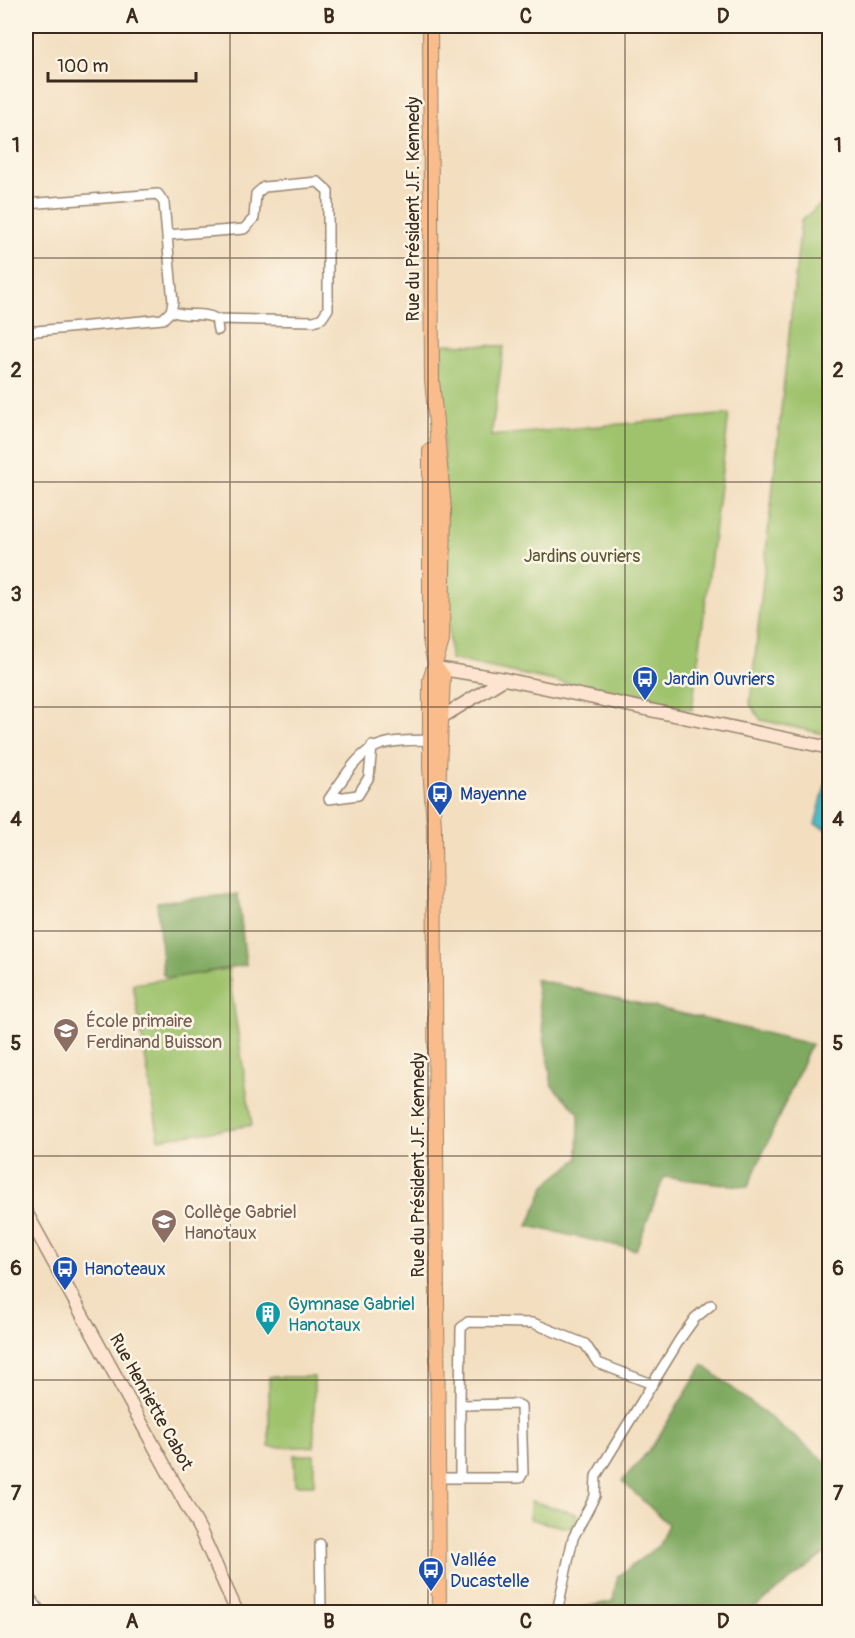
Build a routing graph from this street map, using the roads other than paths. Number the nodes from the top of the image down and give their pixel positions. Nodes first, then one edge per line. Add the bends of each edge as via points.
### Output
1 (430, 26) edge
2 (26, 204) edge
3 (167, 235) junction
4 (171, 312) junction
5 (216, 319) junction
6 (218, 330) dead end
7 (26, 332) edge
8 (436, 668) junction
9 (504, 679) junction
10 (442, 717) junction
11 (436, 740) junction
12 (372, 746) junction
13 (830, 748) edge
14 (26, 1212) edge
15 (711, 1305) dead end
16 (652, 1384) junction
17 (460, 1405) junction
18 (438, 1478) junction
19 (460, 1478) junction
20 (320, 1544) dead end
21 (26, 1592) edge
22 (41, 1612) edge
23 (237, 1612) edge
24 (321, 1612) edge
25 (439, 1612) edge
26 (556, 1612) edge

1 - 8 main road, Rue du Président J.F. Kennedy via 432,393 444,509 442,641
2 - 3 street via 158,194 164,204
3 - 4 street
3 - 5 street via 244,229 254,218 256,194 264,187 318,182 328,191 328,309 322,318
4 - 5 street via 182,316 209,314
4 - 7 street via 163,319
5 - 6 street
8 - 9 street
8 - 10 main road, Rue du Président J.F. Kennedy via 443,676
8 - 11 main road, Rue du Président J.F. Kennedy via 430,680
9 - 10 street
9 - 13 street
10 - 11 main road, Rue du Président J.F. Kennedy
11 - 12 street
11 - 18 main road, Rue du Président J.F. Kennedy
12 - 12 street via 366,786 358,795 329,799 356,760
14 - 23 street, Rue Henriette Cabot via 200,1530
15 - 16 street via 685,1332
16 - 17 street via 598,1363 585,1344 533,1323 468,1322 461,1328
16 - 26 street via 597,1476 595,1497 573,1538
17 - 19 street
17 - 19 street via 521,1406 522,1460 520,1478
18 - 19 street
18 - 25 main road, Rue du Président J.F. Kennedy
20 - 24 street
21 - 22 street

